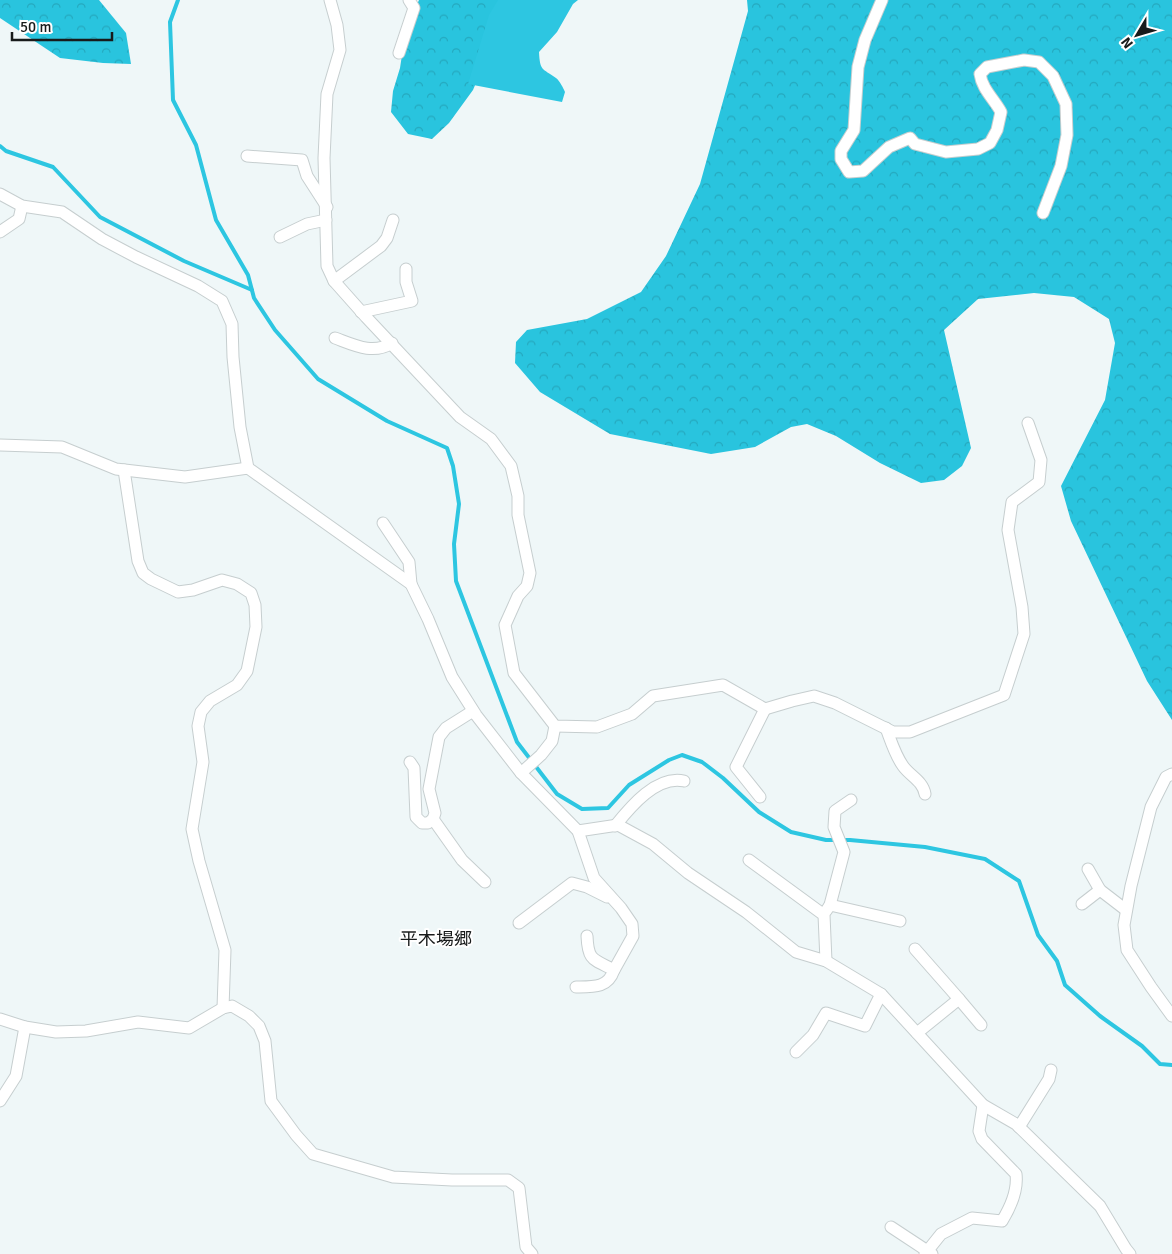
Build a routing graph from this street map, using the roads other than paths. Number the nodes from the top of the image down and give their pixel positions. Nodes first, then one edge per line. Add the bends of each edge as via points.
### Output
1 (330, 0) edge
2 (409, 0) edge
3 (882, 0) edge
4 (399, 53) dead end
5 (247, 156) dead end
6 (0, 194) edge
7 (22, 206) junction
8 (327, 207) junction
9 (1043, 213) dead end
10 (326, 220) junction
11 (393, 220) dead end
12 (0, 232) edge
13 (280, 237) dead end
14 (406, 269) dead end
15 (334, 281) junction
16 (361, 312) junction
17 (336, 338) dead end
18 (392, 343) junction
19 (1028, 423) dead end
20 (0, 445) edge
21 (248, 468) junction
22 (124, 470) junction
23 (383, 523) dead end
24 (411, 584) junction
25 (765, 709) junction
26 (473, 711) junction
27 (555, 726) junction
28 (886, 728) junction
29 (410, 762) dead end
30 (524, 771) junction
31 (1172, 774) edge
32 (684, 781) dead end
33 (925, 794) dead end
34 (760, 797) dead end
35 (851, 800) dead end
36 (433, 819) junction
37 (615, 826) junction
38 (578, 831) junction
39 (749, 860) dead end
40 (1088, 868) dead end
41 (485, 882) dead end
42 (1100, 890) junction
43 (611, 898) junction
44 (1082, 904) dead end
45 (827, 910) junction
46 (1126, 910) junction
47 (900, 920) dead end
48 (519, 923) dead end
49 (587, 936) dead end
50 (916, 948) dead end
51 (826, 961) junction
52 (614, 970) junction
53 (576, 987) dead end
54 (881, 994) junction
55 (959, 999) junction
56 (223, 1008) junction
57 (1172, 1016) edge
58 (0, 1019) edge
59 (981, 1025) dead end
60 (25, 1027) junction
61 (917, 1033) junction
62 (796, 1052) dead end
63 (1051, 1070) dead end
64 (0, 1101) edge
65 (983, 1105) junction
66 (1019, 1127) junction
67 (890, 1227) dead end
68 (1120, 1249) edge
69 (928, 1253) edge
70 (532, 1254) edge
71 (1130, 1254) edge

1 - 8 street via 340,50 327,94 324,158
2 - 4 street via 414,8
3 - 9 street via 858,67 854,130 841,151 841,159 849,172 863,171 889,147 910,138 915,144 946,152 978,149 990,143 1001,112 982,85 980,74 987,66 1024,60 1039,62 1053,76 1066,104 1061,166
5 - 8 street via 302,160 307,176
6 - 7 street
7 - 12 street via 19,219
7 - 21 street via 62,212 102,239 222,301 232,324 240,427
8 - 10 street
10 - 13 street via 307,224
10 - 15 street via 327,266
11 - 15 street via 381,246
14 - 16 street via 412,301
15 - 16 street
16 - 18 street
17 - 18 street via 362,348 382,349
18 - 27 street via 435,392 491,439 512,466 530,573 527,586 518,596 505,625 514,673
19 - 28 street via 1041,460 1040,482 1012,502 1008,530 1024,634 1004,695 910,732 893,732
20 - 22 street via 62,447
21 - 22 street via 185,477
21 - 24 street
22 - 56 street via 138,561 143,573 178,592 222,580 237,584 251,593 255,605 256,627 247,671 237,685 210,701 201,712 198,726 203,762 192,829 225,950
23 - 24 street via 409,562
24 - 26 street via 452,677
25 - 27 street via 723,685 653,696 632,714 597,727
25 - 28 street via 814,696
25 - 34 street via 736,767
26 - 30 street
26 - 36 street via 446,728 439,737 429,789 435,813
27 - 30 street via 552,741
28 - 33 street via 903,766 920,782
29 - 36 street via 414,768 416,817 422,823
30 - 38 street
31 - 46 street via 1166,777 1151,807
32 - 37 street via 665,782 634,802
35 - 45 street via 835,811 834,827 844,852
36 - 41 street via 462,860
37 - 38 street
37 - 51 street via 653,844 796,952
38 - 43 street via 594,878
39 - 45 street
40 - 42 street
42 - 44 street
42 - 46 street
43 - 48 street via 588,886 572,883
43 - 52 street via 632,924 633,936
45 - 47 street
45 - 51 street
46 - 57 street via 1127,950
49 - 52 street via 592,959
50 - 55 street
51 - 54 street
52 - 53 street via 611,980 605,984
54 - 61 street
54 - 62 street via 865,1026 826,1013 813,1035
55 - 59 street
55 - 61 street
56 - 60 street via 189,1028 138,1022 86,1031 56,1032
56 - 70 street via 232,1006 259,1026 265,1041 271,1101 313,1154 393,1177 508,1180 519,1188 526,1247
58 - 60 street
60 - 64 street via 16,1076
61 - 65 street
63 - 66 street
65 - 66 street
65 - 69 street via 979,1131 982,1139 1016,1174 1017,1182 1008,1211 1002,1221 972,1218 941,1234
66 - 68 street via 1100,1206
67 - 69 street
68 - 71 street

